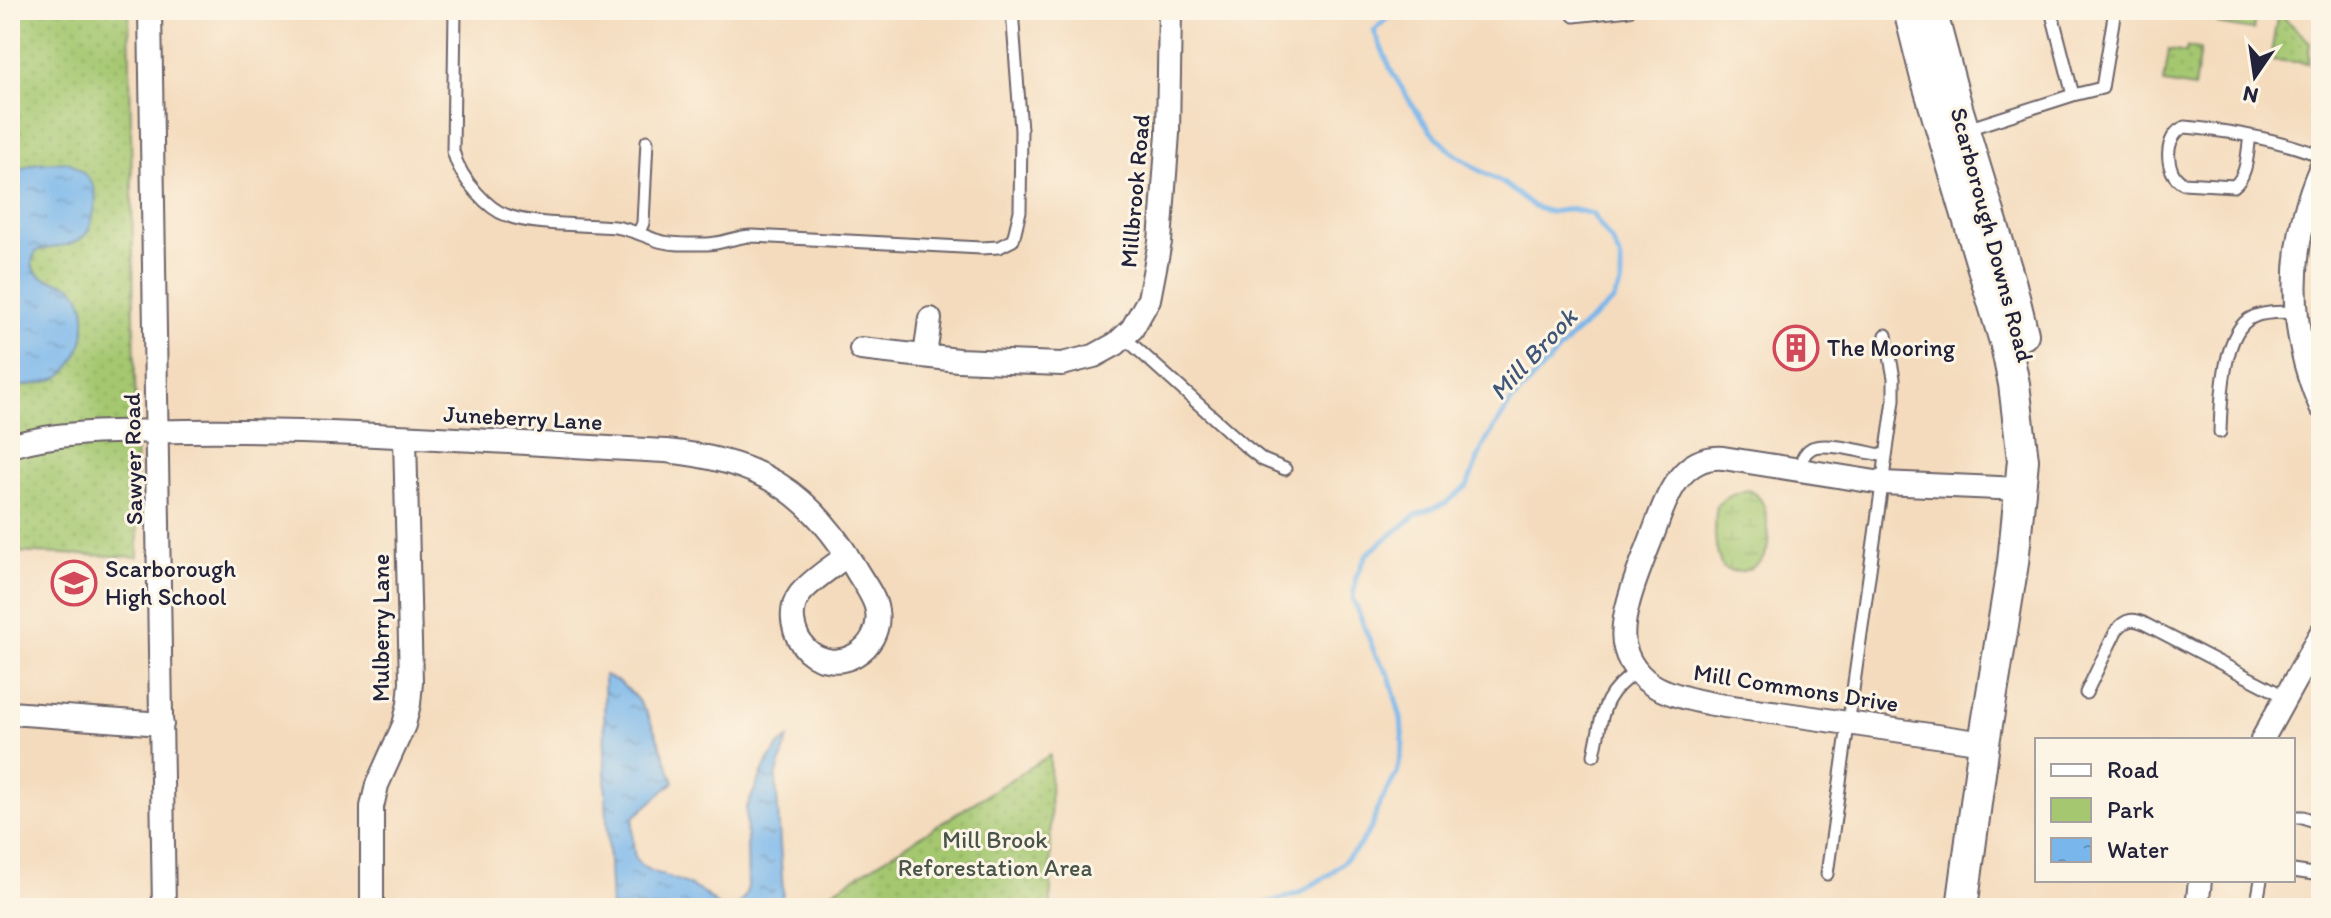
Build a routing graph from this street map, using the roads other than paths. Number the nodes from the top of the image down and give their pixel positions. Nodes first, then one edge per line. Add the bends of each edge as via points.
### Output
1 (150, 10) edge
2 (455, 10) edge
3 (1012, 10) edge
4 (1170, 10) edge
5 (1629, 10) edge
6 (1909, 10) edge
7 (1931, 10) edge
8 (2051, 10) edge
9 (2115, 10) edge
10 (1574, 16) dead end
11 (2073, 95) junction
12 (1954, 133) junction
13 (2250, 136) junction
14 (647, 141) dead end
15 (2321, 156) edge
16 (2321, 167) edge
17 (639, 232) junction
18 (2296, 312) junction
19 (930, 319) dead end
20 (1886, 335) dead end
21 (1125, 338) junction
22 (861, 349) dead end
23 (925, 356) junction
24 (2321, 407) edge
25 (158, 432) junction
26 (2220, 432) dead end
27 (405, 438) junction
28 (10, 446) edge
29 (1885, 456) junction
30 (1285, 469) dead end
31 (1799, 471) junction
32 (2022, 474) junction
33 (1882, 483) junction
34 (847, 555) junction
35 (2321, 633) edge
36 (1637, 671) junction
37 (2086, 693) dead end
38 (2286, 697) junction
39 (10, 713) edge
40 (162, 724) junction
41 (1848, 724) junction
42 (2263, 738) edge
43 (1984, 743) junction
44 (1594, 755) dead end
45 (2295, 817) edge
46 (2321, 824) edge
47 (2295, 871) edge
48 (1827, 874) dead end
49 (2321, 875) edge
50 (2200, 882) edge
51 (2261, 882) edge
52 (164, 908) edge
53 (372, 908) edge
54 (1962, 908) edge
55 (2197, 908) edge
56 (2256, 908) edge

1 - 25 street, Sawyer Road
2 - 17 lane via 453,151 474,190 494,209 515,218
3 - 17 lane via 1020,97 1020,211 1015,237 1007,244 981,248 738,236 707,245 664,242
4 - 21 street, Millbrook Road via 1160,242 1149,299
5 - 10 lane
6 - 12 street, Scarborough Downs Road via 1925,74
7 - 12 street, Scarborough Downs Road
8 - 11 lane
9 - 11 lane via 2102,88
11 - 12 lane
12 - 32 street, Scarborough Downs Road via 2016,304 2027,357 2034,430
13 - 13 lane via 2180,128 2172,136 2171,172 2183,183 2234,186 2244,173
13 - 15 lane
14 - 17 lane
16 - 18 street via 2299,234
18 - 24 street
18 - 26 lane via 2255,316 2239,328 2223,380
19 - 23 street
20 - 29 lane via 1894,388
21 - 23 street, Millbrook Road via 1094,356 1062,364
21 - 30 lane via 1244,445
22 - 23 street, Millbrook Road
25 - 27 street, Juneberry Lane
25 - 28 street, Juneberry Lane via 66,434
25 - 40 street, Sawyer Road
27 - 34 street, Juneberry Lane via 666,451 722,460 748,468 797,496
27 - 53 street, Mulberry Lane via 411,682 404,725 372,807
29 - 31 lane via 1816,446 1805,454
29 - 33 lane
31 - 33 street
31 - 36 street via 1718,457 1679,476 1626,612 1624,647
32 - 33 street
32 - 43 street, Scarborough Downs Road
33 - 41 lane
34 - 34 street, Juneberry Lane via 802,592 794,610 800,642 822,658 843,660 857,654 872,640 877,626 876,605
35 - 38 street
36 - 41 street, Mill Commons Drive via 1655,686 1681,696
36 - 44 lane via 1608,698
37 - 38 lane via 2116,631 2123,623 2138,620
38 - 42 street
39 - 40 street
40 - 52 street, Sawyer Road
41 - 43 street, Mill Commons Drive
41 - 48 lane
43 - 54 street, Scarborough Downs Road
45 - 46 lane
47 - 49 lane
50 - 55 street
51 - 56 lane

